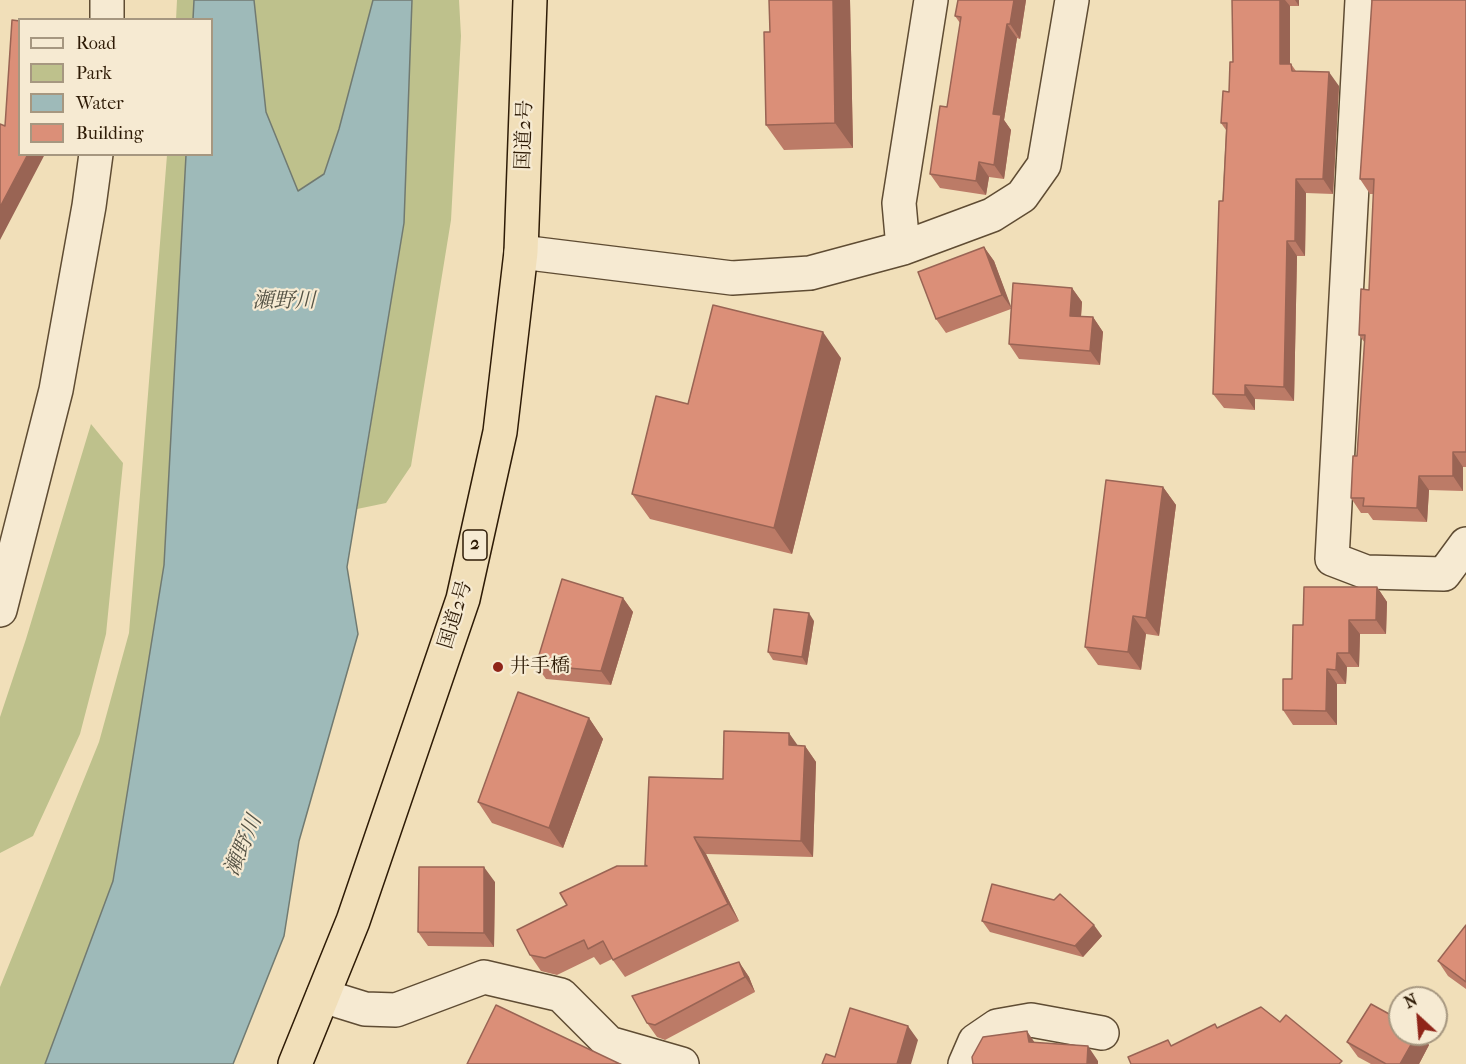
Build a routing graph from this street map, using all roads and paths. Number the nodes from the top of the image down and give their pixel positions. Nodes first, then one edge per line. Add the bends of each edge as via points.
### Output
1 (107, 0) edge
2 (530, 0) edge
3 (931, 0) edge
4 (1072, 0) edge
5 (1362, 0) edge
6 (107, 18) edge
7 (96, 156) edge
8 (903, 248) junction
9 (521, 252) junction
10 (1466, 544) edge
11 (0, 610) edge
12 (323, 996) junction
13 (1102, 1033) dead end
14 (603, 1053) edge
15 (295, 1064) edge
16 (682, 1064) edge
17 (965, 1064) edge

1 - 6 street
2 - 9 highway, 国道2号 / 2
3 - 8 street via 898,203
4 - 8 street via 1044,165 1022,196 992,215
5 - 10 street via 1332,559 1366,572 1444,573
7 - 11 street via 56,390
8 - 9 street via 810,273 732,278
9 - 12 highway, 国道2号 / 2 via 500,432 463,599 353,921
12 - 14 street via 365,1009 396,1010 484,976 561,995
12 - 15 highway, 国道2号 / 2
13 - 17 street via 1031,1020 997,1026 975,1041
14 - 16 street

